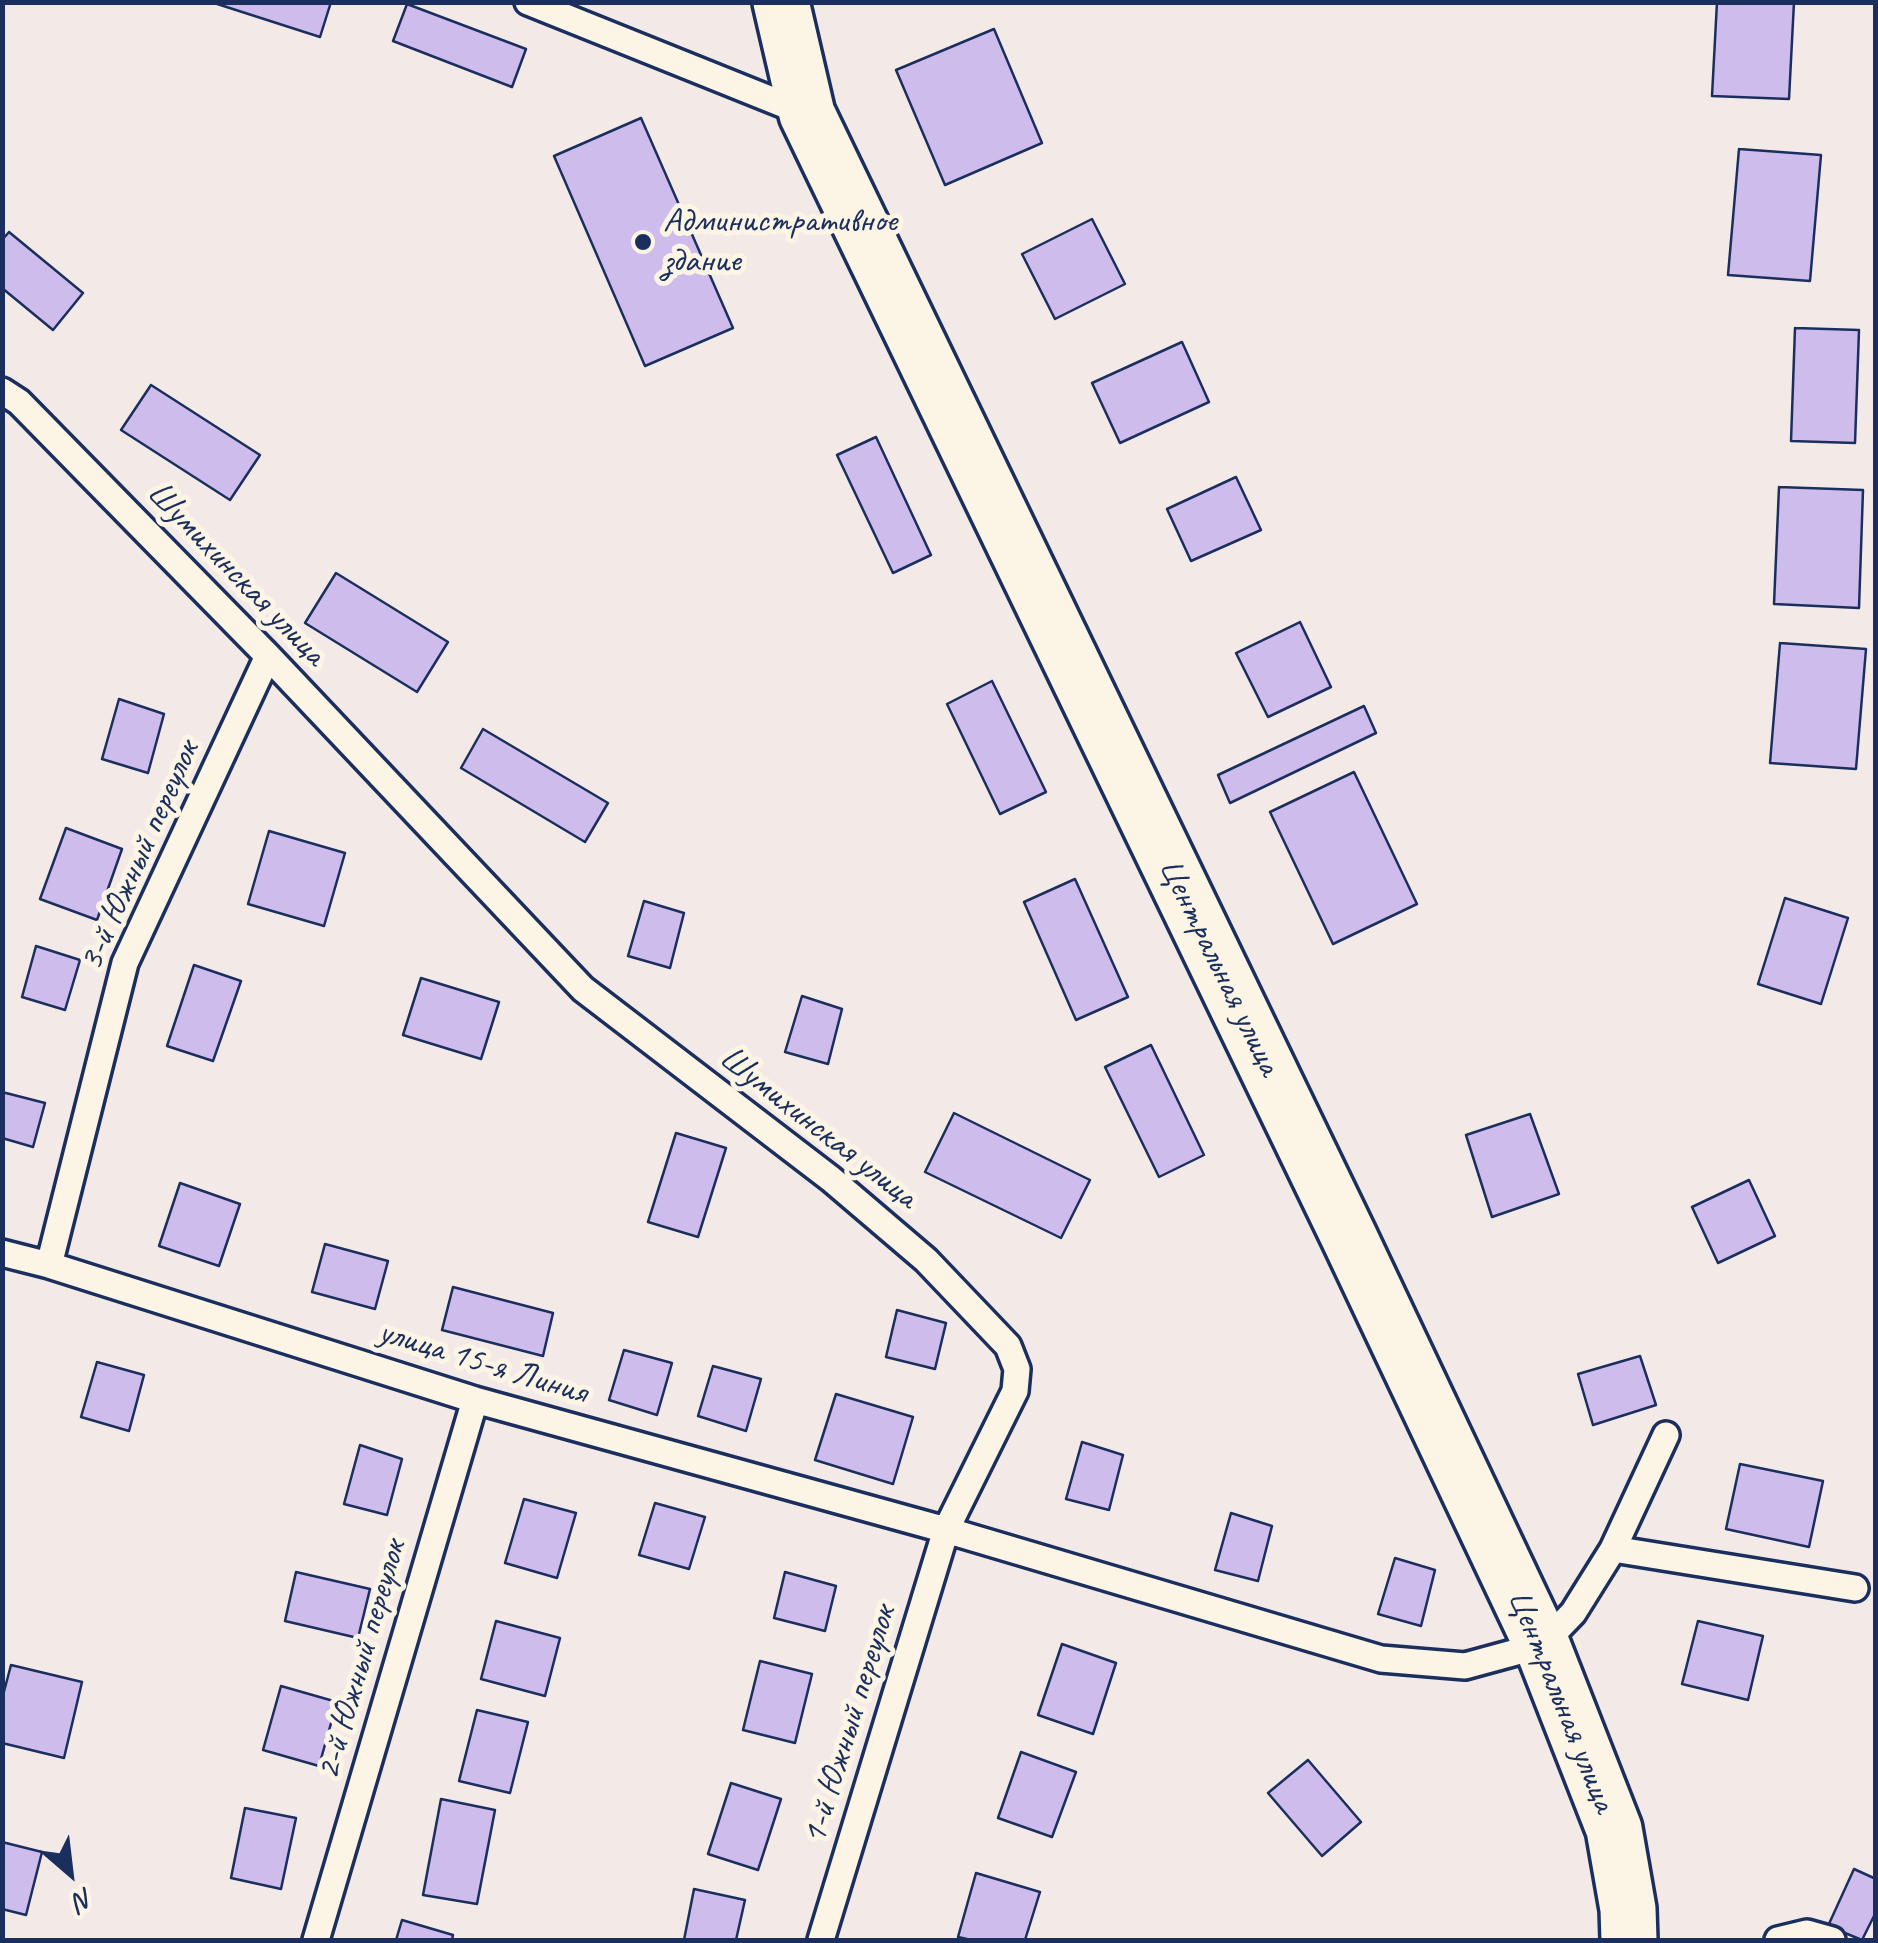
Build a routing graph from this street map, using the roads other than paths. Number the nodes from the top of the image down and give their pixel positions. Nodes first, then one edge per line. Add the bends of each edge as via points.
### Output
1 (528, 2) edge
2 (781, 2) edge
3 (807, 114) junction
4 (2, 390) edge
5 (268, 656) junction
6 (2, 1254) edge
7 (49, 1265) junction
8 (475, 1400) junction
9 (1666, 1435) dead end
10 (946, 1530) junction
11 (1613, 1549) junction
12 (1855, 1588) dead end
13 (1542, 1646) junction
14 (316, 1940) edge
15 (821, 1940) edge
16 (1629, 1940) edge
17 (1778, 1940) edge
18 (1832, 1940) edge

1 - 3 lane
2 - 3 street, Центральная улица
3 - 13 street, Центральная улица
4 - 5 lane, Шумихинская улица
5 - 7 lane, 3-й Южный переулок via 125,963
5 - 10 lane, Шумихинская улица via 583,989 831,1179 926,1260 1008,1346 1017,1370 1015,1392
6 - 7 lane, улица 15-я Линия
7 - 8 lane, улица 15-я Линия
8 - 10 lane, улица 15-я Линия
8 - 14 lane, 2-й Южный переулок
9 - 11 lane
10 - 13 lane via 1380,1659 1465,1666
10 - 15 lane, 1-й Южный переулок
11 - 12 lane
11 - 13 lane via 1573,1613
13 - 16 street, Центральная улица via 1614,1828
17 - 18 lane via 1806,1933

